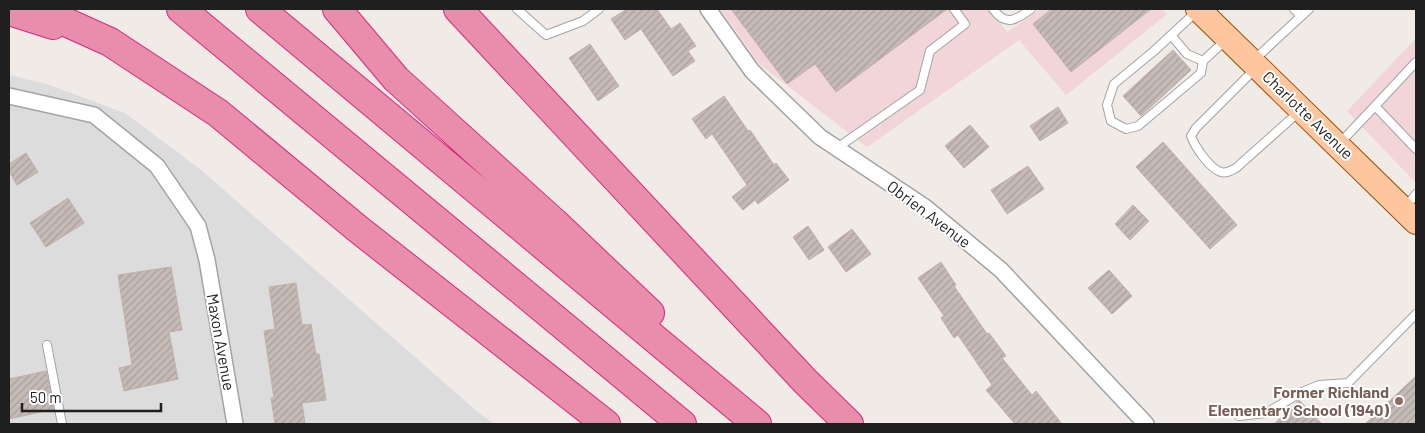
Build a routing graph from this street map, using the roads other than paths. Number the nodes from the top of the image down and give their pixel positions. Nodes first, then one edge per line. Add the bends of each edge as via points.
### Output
1 (37, 9) edge
2 (181, 9) edge
3 (260, 9) edge
4 (337, 9) edge
5 (458, 9) edge
6 (517, 9) edge
7 (599, 9) edge
8 (708, 9) edge
9 (954, 9) edge
10 (993, 9) edge
11 (1031, 9) edge
12 (1199, 9) edge
13 (1294, 9) edge
14 (1309, 9) edge
15 (9, 11) edge
16 (1302, 16) junction
17 (1171, 35) junction
18 (1228, 38) junction
19 (110, 42) junction
20 (1202, 61) junction
21 (1416, 62) edge
22 (1255, 64) junction
23 (9, 96) edge
24 (1375, 106) junction
25 (1302, 110) junction
26 (1339, 145) junction
27 (837, 148) junction
28 (1416, 149) edge
29 (1412, 208) edge
30 (1416, 314) edge
31 (47, 345) dead end
32 (1239, 416) dead end
33 (62, 424) edge
34 (235, 424) edge
35 (606, 424) edge
36 (682, 424) edge
37 (757, 424) edge
38 (767, 424) edge
39 (849, 424) edge
40 (1146, 424) edge

1 - 19 highway
2 - 36 highway
3 - 37 highway
4 - 38 highway via 396,79 554,222
5 - 39 highway
6 - 7 lane via 546,35 583,21
8 - 27 street, Obrien Avenue via 752,71 820,137
9 - 27 lane via 965,24 930,51 920,90
10 - 11 lane via 1005,20 1016,20
12 - 17 lane
12 - 18 main road, Charlotte Avenue
13 - 16 lane
14 - 16 lane
15 - 19 highway
16 - 22 lane
17 - 20 lane via 1187,54
17 - 20 lane via 1114,84 1107,105 1111,121 1126,129 1138,126 1201,73
18 - 20 lane
18 - 22 main road, Charlotte Avenue
19 - 35 highway via 218,113 358,229
21 - 24 lane
22 - 25 main road, Charlotte Avenue
22 - 25 lane via 1191,136 1207,160 1221,172 1236,168
23 - 34 street, Maxon Avenue via 94,115 157,166 198,226 207,260
24 - 26 lane
24 - 28 lane
25 - 26 main road, Charlotte Avenue
26 - 29 main road, Charlotte Avenue
27 - 40 street, Obrien Avenue via 924,207 1001,270
30 - 32 lane via 1348,383 1319,385 1266,412
31 - 33 lane

